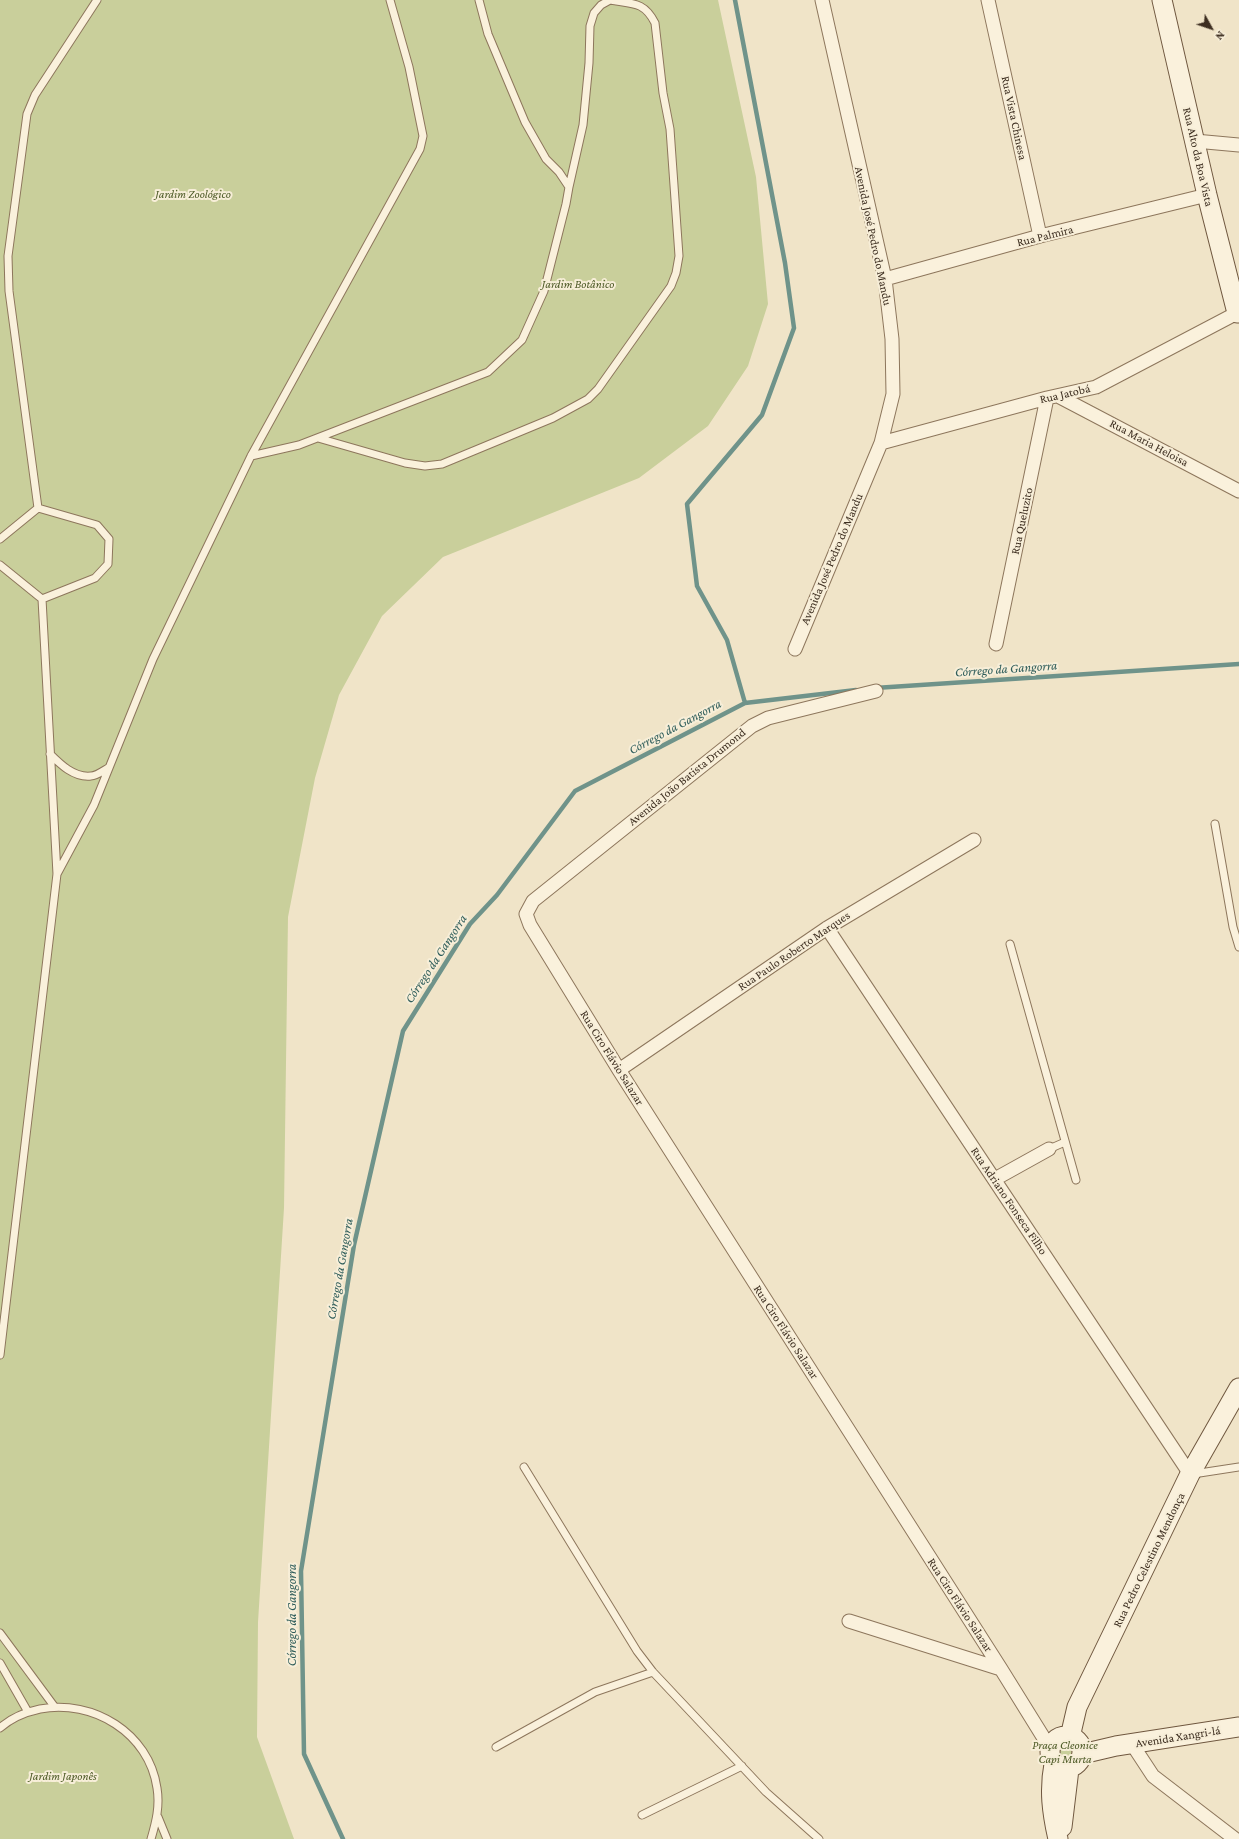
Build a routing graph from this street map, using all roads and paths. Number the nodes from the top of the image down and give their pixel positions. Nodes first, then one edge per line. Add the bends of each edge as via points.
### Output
1 (97, 0) edge
2 (390, 0) edge
3 (479, 0) edge
4 (610, 0) edge
5 (822, 0) edge
6 (988, 0) edge
7 (1162, 0) edge
8 (1195, 141) junction
9 (1239, 145) edge
10 (569, 187) junction
11 (1207, 195) junction
12 (1040, 236) junction
13 (885, 279) junction
14 (1238, 313) edge
15 (1053, 397) junction
16 (318, 438) junction
17 (881, 443) junction
18 (251, 456) junction
19 (1239, 491) edge
20 (38, 508) junction
21 (0, 539) edge
22 (0, 566) edge
23 (42, 599) junction
24 (996, 644) dead end
25 (795, 649) dead end
26 (876, 691) dead end
27 (50, 754) junction
28 (108, 768) junction
29 (1215, 824) dead end
30 (974, 840) dead end
31 (56, 874) junction
32 (526, 914) joint
33 (827, 928) junction
34 (1010, 944) dead end
35 (1239, 947) edge
36 (619, 1070) junction
37 (1065, 1142) junction
38 (1049, 1149) joint
39 (995, 1179) junction
40 (1076, 1180) dead end
41 (0, 1355) edge
42 (1236, 1395) edge
43 (1239, 1466) edge
44 (524, 1467) dead end
45 (1190, 1474) junction
46 (850, 1621) dead end
47 (0, 1633) edge
48 (0, 1662) edge
49 (1002, 1669) junction
50 (653, 1672) junction
51 (54, 1706) junction
52 (28, 1712) junction
53 (1239, 1727) edge
54 (0, 1728) edge
55 (1077, 1744) junction
56 (1124, 1745) junction
57 (496, 1747) dead end
58 (1057, 1760) junction
59 (742, 1766) junction
60 (642, 1815) dead end
61 (158, 1817) junction
62 (151, 1839) edge
63 (167, 1839) edge
64 (819, 1839) edge
65 (1059, 1839) edge
66 (1234, 1839) edge

1 - 20 lane via 35,95 27,114 8,256 9,291
2 - 18 lane via 409,67 423,136 420,149
3 - 10 lane via 488,34 525,122 546,159
4 - 10 lane via 601,5 594,14 590,26 583,125
4 - 16 lane via 641,5 650,13 655,23 670,130 679,256 671,286 598,388 588,399 553,418 442,464 425,466 405,463
5 - 13 street, Avenida José Pedro do Mandu
6 - 12 street, Rua Vista Chinesa
7 - 8 street, Rua Alto da Boa Vista
8 - 9 street
8 - 11 street, Rua Alto da Boa Vista
10 - 16 lane via 544,291 522,340 488,372
11 - 12 street, Rua Palmira
11 - 14 street, Rua Alto da Boa Vista
12 - 13 street, Rua Palmira
13 - 17 street, Avenida José Pedro do Mandu via 892,339 893,394
14 - 15 street, Rua Jatobá via 1096,387
15 - 17 street, Rua Jatobá
15 - 19 street, Rua Maria Heloisa
15 - 24 street, Rua Queluzito
16 - 18 lane
17 - 25 street, Avenida José Pedro do Mandu
18 - 28 lane via 153,659
20 - 21 lane
20 - 23 lane via 97,525 109,539 108,564 95,578
22 - 23 lane
23 - 27 lane
26 - 32 street, Avenida João Batista Drumond via 768,718 752,726 532,901
27 - 28 lane via 63,767 91,777
27 - 31 lane
28 - 31 lane via 94,805
29 - 35 lane via 1233,928
30 - 33 street, Rua Paulo Roberto Marques
31 - 41 lane
32 - 36 street, Rua Ciro Flávio Salazar via 530,925
33 - 36 street, Rua Paulo Roberto Marques
33 - 39 street, Rua Adriano Fonseca Filho
34 - 37 lane
36 - 49 street, Rua Ciro Flávio Salazar
37 - 38 lane
37 - 40 lane
38 - 39 street
39 - 45 street, Rua Adriano Fonseca Filho
42 - 45 street, Rua Pedro Celestino Mendonça
43 - 45 lane
44 - 50 lane via 637,1651
45 - 55 street, Rua Pedro Celestino Mendonça via 1077,1707
46 - 49 street
47 - 51 lane
48 - 52 lane
49 - 58 street, Rua Ciro Flávio Salazar
50 - 57 lane via 595,1692
50 - 59 lane
51 - 52 lane
51 - 61 lane via 82,1709 110,1719 132,1737 149,1761 157,1788
52 - 54 lane
53 - 56 street, Avenida Xangri-lá
55 - 56 street, Avenida Xangri-lá
55 - 58 street via 1056,1739
55 - 58 street via 1080,1760 1074,1767
56 - 66 street via 1153,1776
58 - 65 street via 1050,1783
59 - 60 lane
59 - 64 lane via 766,1792
61 - 62 lane
61 - 63 lane

